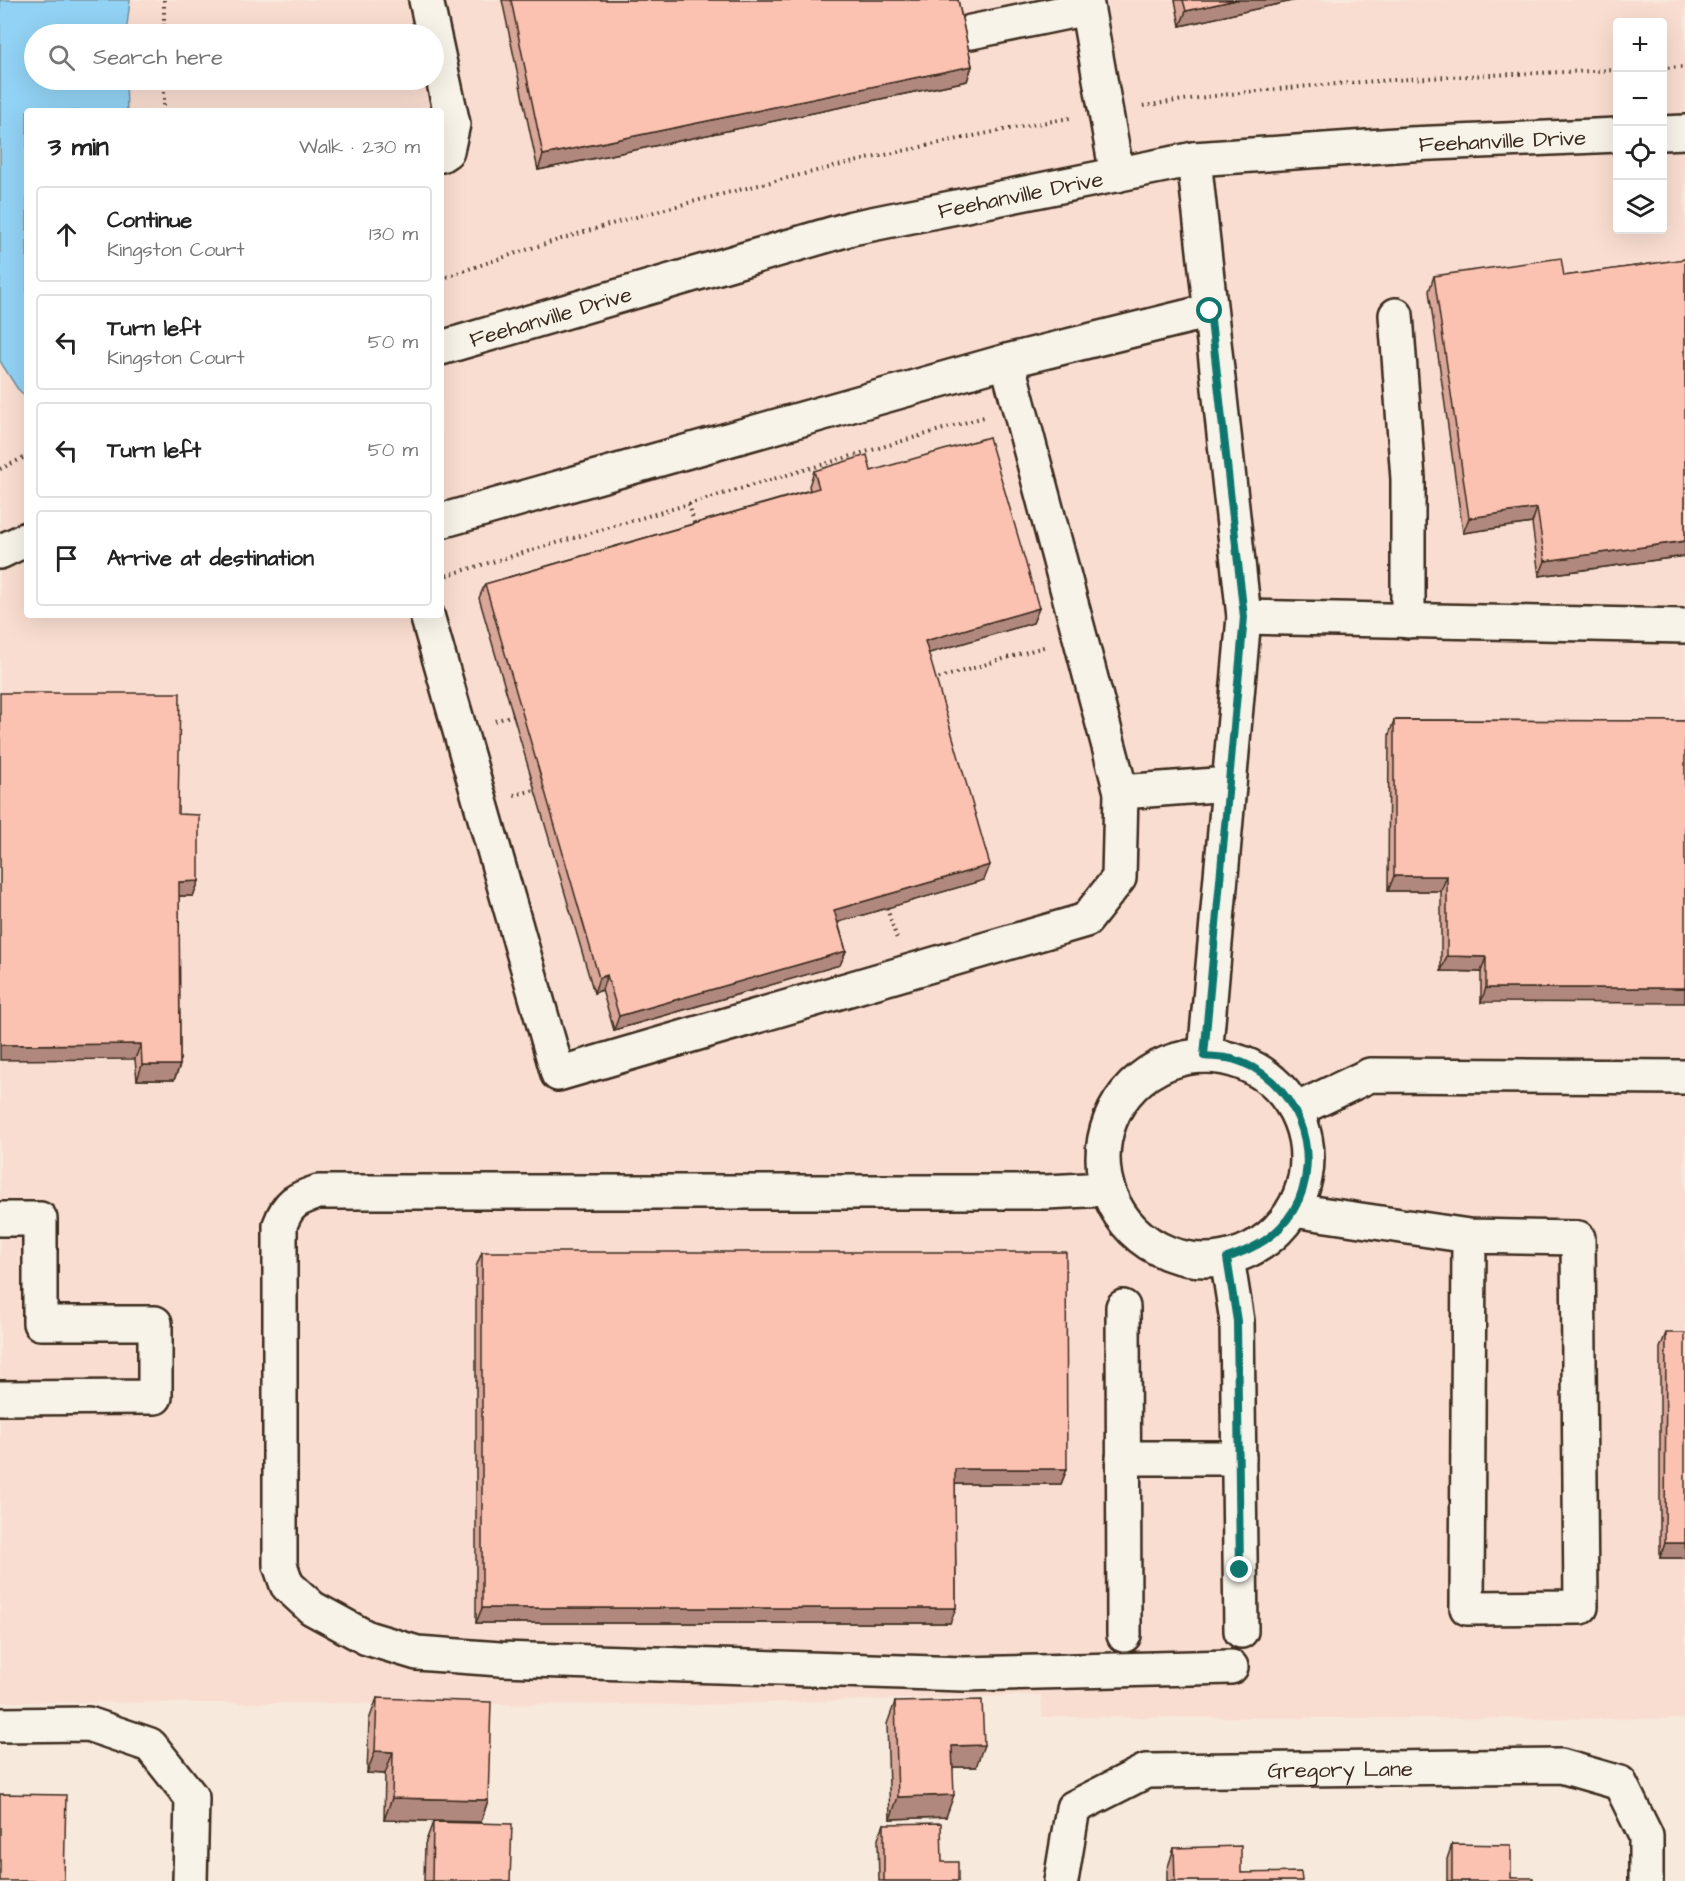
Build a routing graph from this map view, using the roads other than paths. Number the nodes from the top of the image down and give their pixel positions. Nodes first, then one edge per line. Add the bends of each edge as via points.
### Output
1 (426, 0) edge
2 (1086, 4) edge
3 (431, 24) edge
4 (971, 32) dead end
5 (444, 83) edge
6 (1685, 132) edge
7 (1667, 133) edge
8 (1613, 135) edge
9 (444, 152) edge
10 (1194, 159) junction
11 (1117, 175) junction
12 (1210, 311) junction
13 (1396, 315) dead end
14 (444, 347) edge
15 (1007, 361) junction
16 (444, 520) edge
17 (24, 540) edge
18 (0, 552) edge
19 (1244, 617) junction
20 (428, 618) edge
21 (1408, 621) junction
22 (1685, 626) edge
23 (1229, 783) junction
24 (1121, 792) junction
25 (1204, 1056) junction
26 (1685, 1077) edge
27 (1296, 1110) junction
28 (1107, 1189) junction
29 (1293, 1210) junction
30 (0, 1219) edge
31 (1469, 1236) junction
32 (1227, 1258) junction
33 (1123, 1307) dead end
34 (0, 1398) edge
35 (1123, 1458) junction
36 (1239, 1458) junction
37 (1241, 1631) dead end
38 (1124, 1635) dead end
39 (1231, 1667) dead end
40 (0, 1725) edge
41 (1061, 1877) edge
42 (190, 1881) edge
43 (1646, 1881) edge

1 - 3 street
2 - 4 street
2 - 11 street
5 - 9 street via 453,124
6 - 7 street
8 - 10 street, Feehanville Drive
10 - 11 street, Feehanville Drive
10 - 12 street
11 - 14 street, Feehanville Drive via 852,228
12 - 15 street
12 - 19 street
13 - 21 street via 1408,479
15 - 16 street
15 - 24 street
17 - 18 street
19 - 21 street
19 - 23 street
20 - 24 street via 558,1074 1086,920 1119,878
21 - 22 street
23 - 24 street
23 - 25 street
25 - 27 street via 1232,1059 1258,1071 1280,1088
25 - 28 street via 1173,1061 1144,1076 1121,1098 1107,1126 1102,1158
26 - 27 street via 1370,1075
27 - 29 street via 1307,1143 1306,1178
28 - 32 street via 1120,1217 1141,1239 1167,1254 1197,1261
28 - 39 street via 318,1192 301,1197 286,1209 280,1225 280,1564 287,1585 312,1608 367,1638 417,1653 964,1674
29 - 31 street
29 - 32 street via 1276,1232 1254,1249
30 - 34 street via 40,1219 40,1323 155,1323 155,1397
31 - 31 street via 1578,1238 1581,1607 1467,1608
32 - 36 street via 1237,1321
33 - 35 street
35 - 36 street
35 - 38 street
36 - 37 street
40 - 42 street via 88,1724 150,1745 192,1798
41 - 43 street, Gregory Lane via 1073,1808 1146,1771 1561,1766 1620,1783 1646,1836

